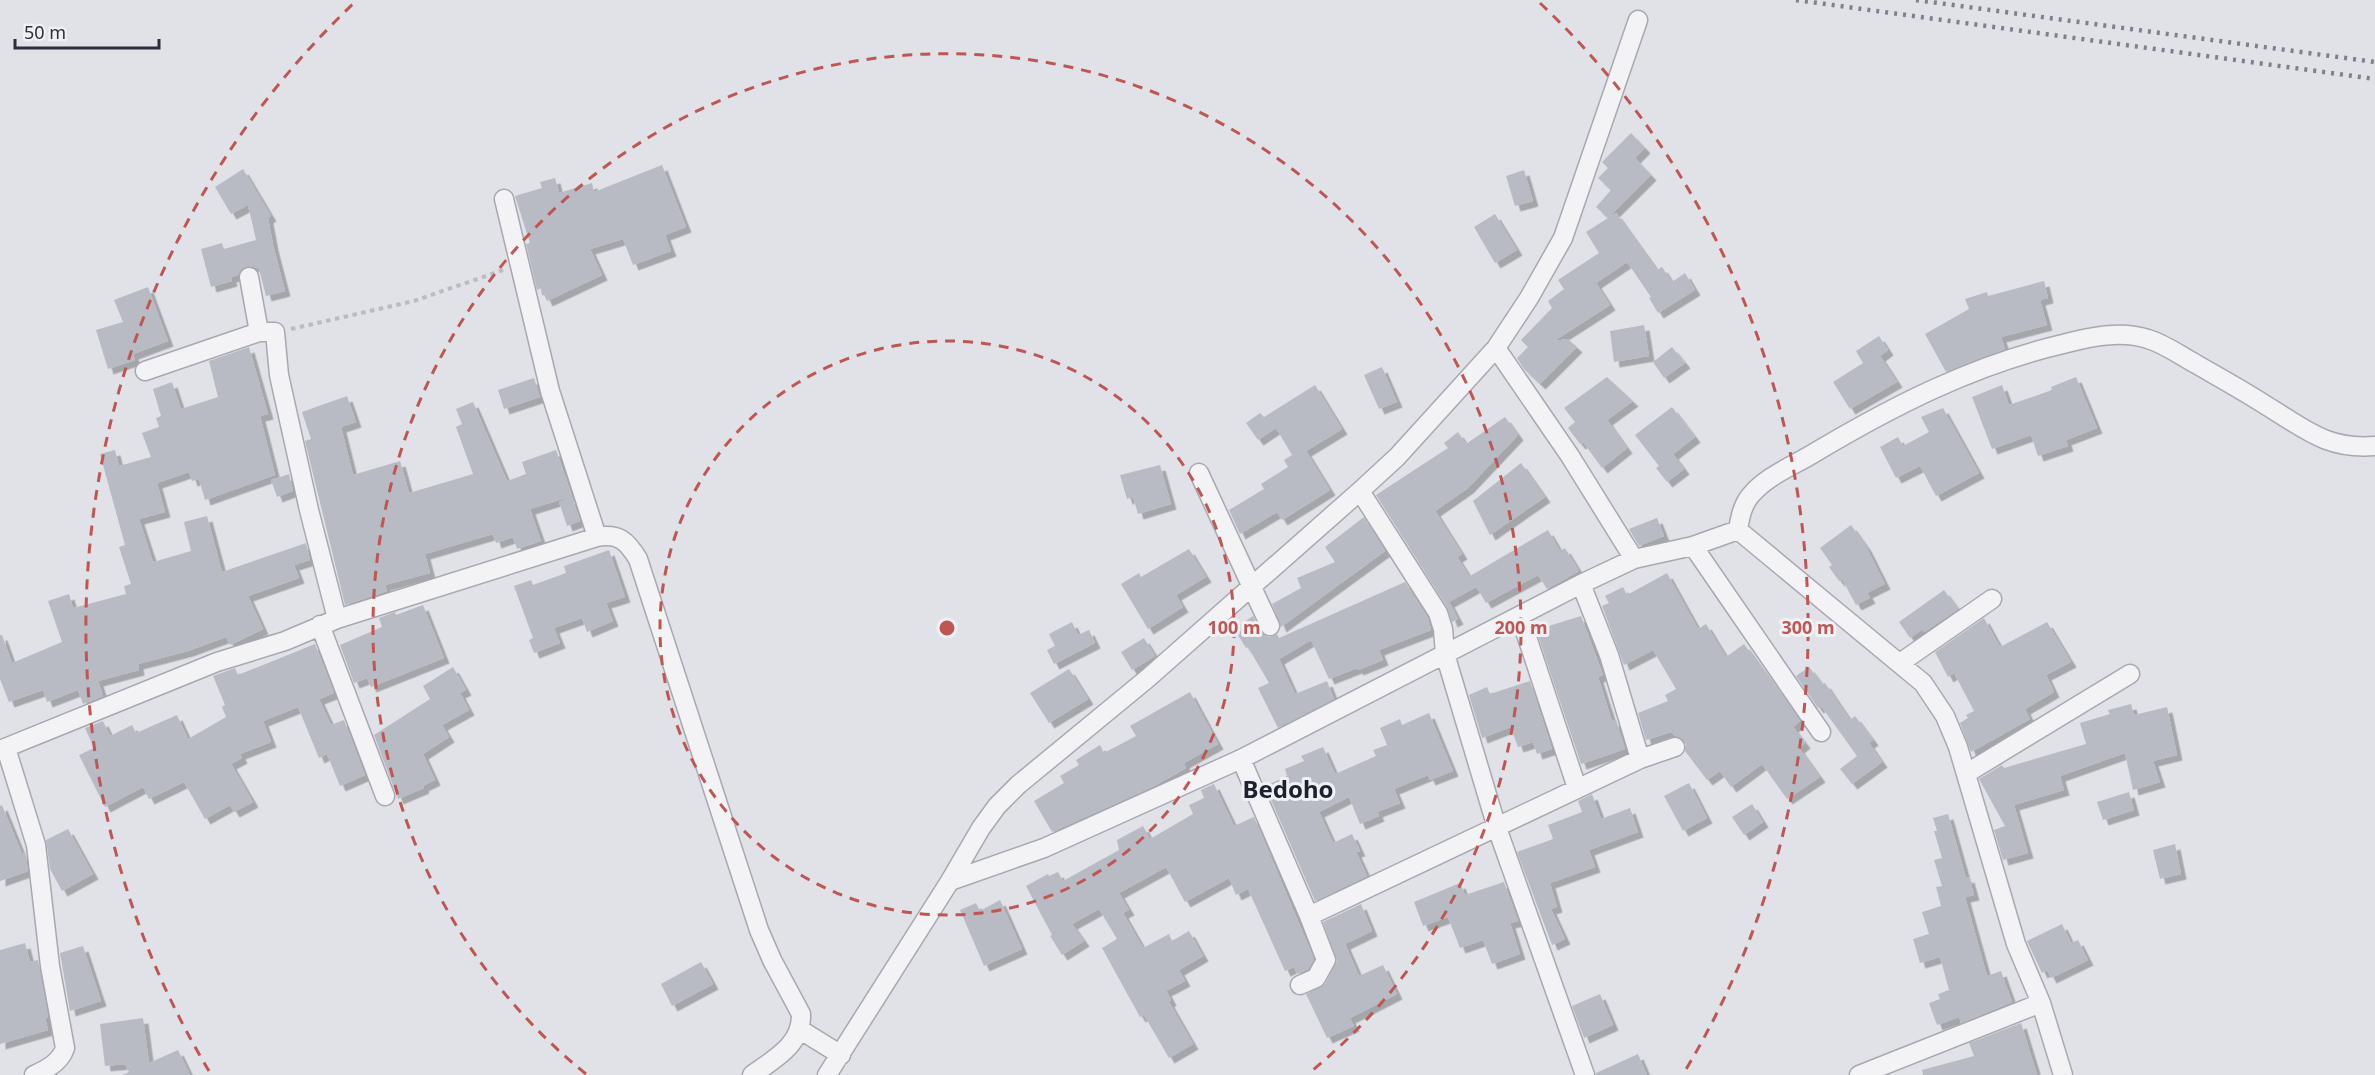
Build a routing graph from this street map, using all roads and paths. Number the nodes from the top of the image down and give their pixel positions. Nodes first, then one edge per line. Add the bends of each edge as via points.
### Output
1 (1638, 20) dead end
2 (504, 199) dead end
3 (521, 264) junction
4 (249, 277) dead end
5 (267, 332) junction
6 (1496, 348) junction
7 (145, 371) dead end
8 (2375, 446) edge
9 (1200, 473) dead end
10 (1360, 491) junction
11 (1738, 530) junction
12 (597, 537) junction
13 (1693, 546) junction
14 (1634, 560) junction
15 (1581, 584) junction
16 (1251, 588) junction
17 (1992, 599) dead end
18 (1520, 616) junction
19 (329, 622) junction
20 (1269, 626) dead end
21 (1445, 654) junction
22 (1900, 663) junction
23 (2130, 675) dead end
24 (1821, 732) dead end
25 (1674, 747) dead end
26 (3, 749) edge
27 (1241, 759) junction
28 (1640, 759) junction
29 (1967, 772) junction
30 (1577, 788) junction
31 (386, 796) dead end
32 (1497, 828) junction
33 (950, 881) junction
34 (1310, 916) junction
35 (1300, 985) dead end
36 (2041, 1003) junction
37 (799, 1029) junction
38 (832, 1049) junction
39 (34, 1075) edge
40 (753, 1075) edge
41 (827, 1075) edge
42 (1586, 1075) edge
43 (1859, 1075) edge
44 (2063, 1075) edge

1 - 6 street via 1563,238
2 - 3 street
3 - 5 path via 414,301
3 - 12 street via 550,392
4 - 5 street
5 - 7 street
5 - 19 street via 309,510
6 - 10 street via 1397,457
6 - 14 street
8 - 11 street via 2334,443 2313,436 2174,352 2148,339 2120,334 2077,340 2013,357 1935,387 1877,416 1768,480 1742,509
9 - 16 street
10 - 16 street
10 - 21 street via 1438,613
11 - 13 street
11 - 22 street
12 - 19 street
12 - 37 street via 621,537 638,559 759,930 801,1014
13 - 14 street
13 - 24 street
14 - 15 street
15 - 18 street
15 - 28 street via 1609,655
16 - 20 street
16 - 33 street via 1018,785 981,828
17 - 22 street
18 - 21 street
18 - 30 street
19 - 26 street via 285,641 217,662
19 - 31 street
21 - 27 street
21 - 32 street
22 - 29 street via 1923,682 1945,716
23 - 29 street
25 - 28 street
26 - 39 street via 36,845 50,966 65,1048 63,1055
27 - 33 street via 1044,848
27 - 34 street
28 - 30 street
29 - 36 street via 2016,944
30 - 32 street
32 - 34 street
32 - 42 street
33 - 38 street
34 - 35 street via 1326,960 1316,978
36 - 43 street
36 - 44 street
37 - 38 street
37 - 40 street via 786,1050
38 - 41 street

